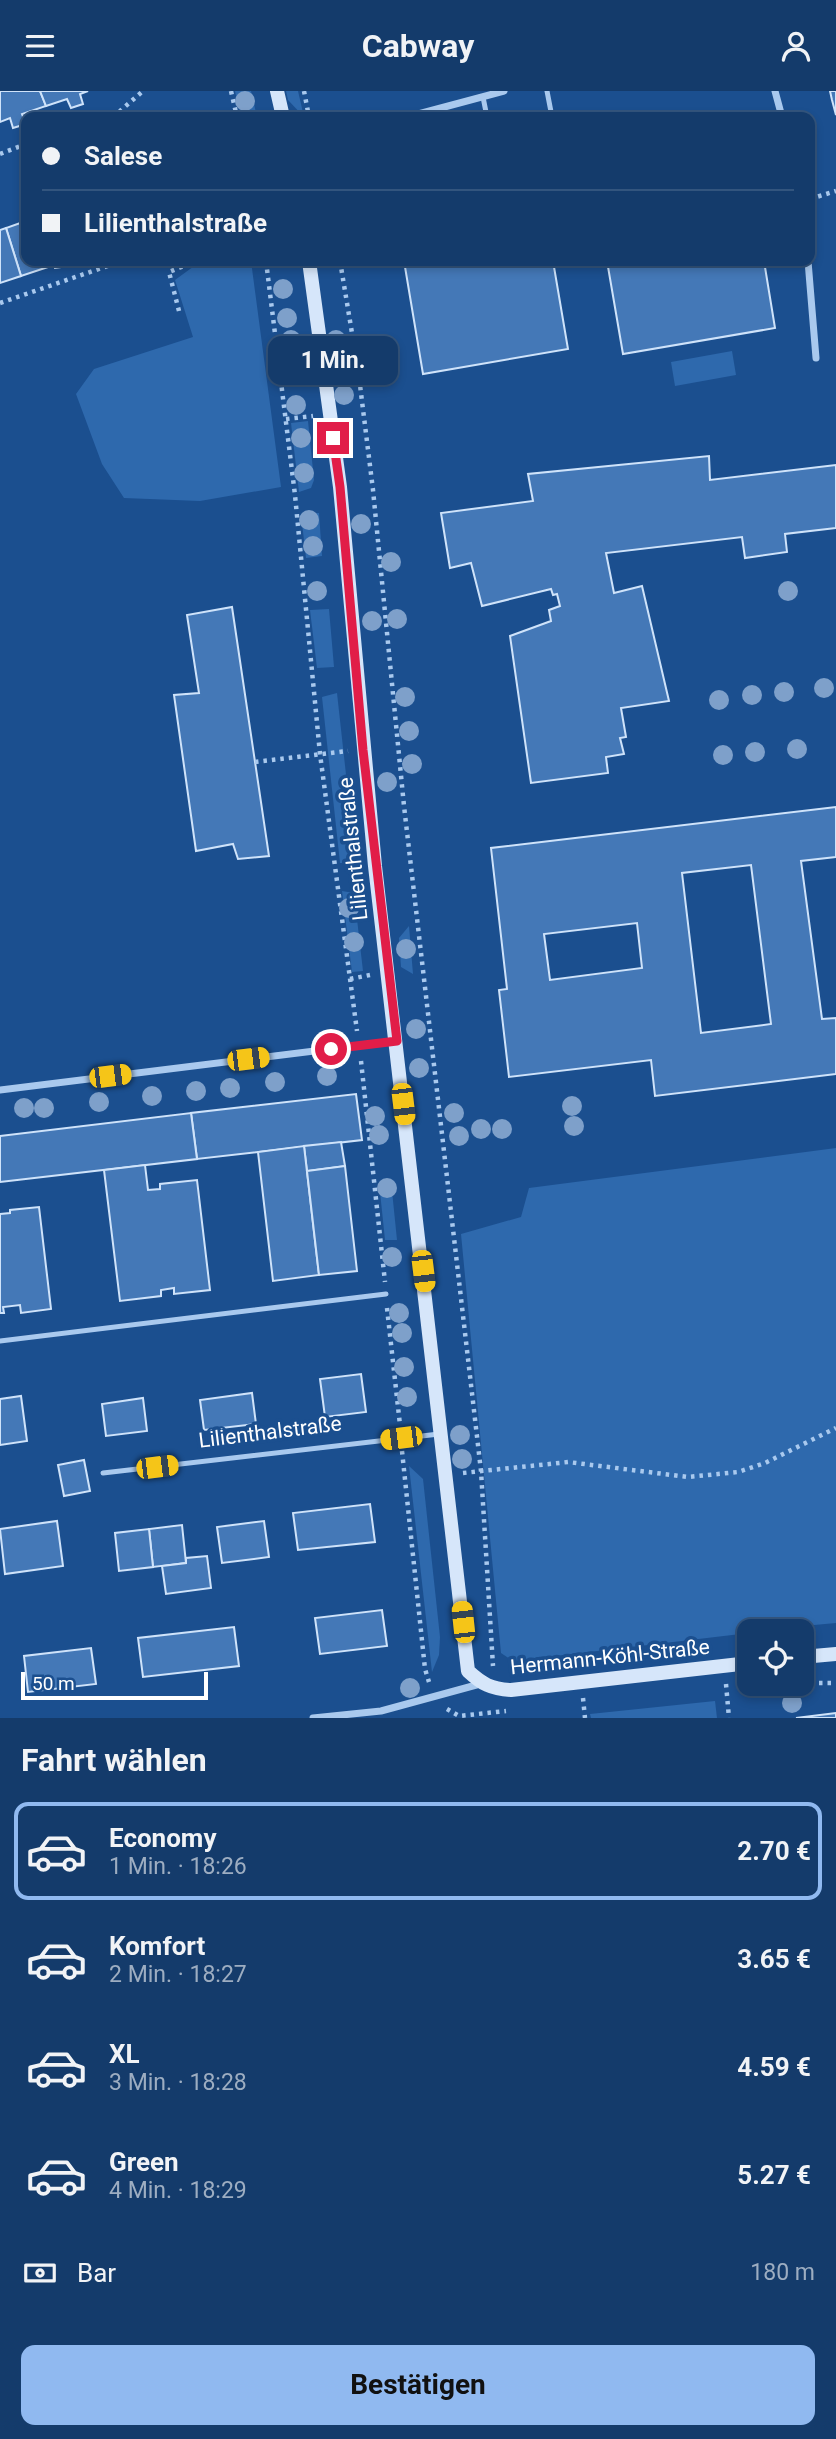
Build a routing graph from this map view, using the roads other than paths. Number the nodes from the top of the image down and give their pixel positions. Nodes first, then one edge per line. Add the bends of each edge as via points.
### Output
1 (277, 91) edge
2 (504, 91) edge
3 (547, 91) edge
4 (775, 91) edge
5 (483, 97) junction
6 (282, 112) edge
7 (426, 112) edge
8 (486, 112) edge
9 (551, 112) edge
10 (781, 112) edge
11 (310, 266) edge
12 (808, 266) edge
13 (816, 358) dead end
14 (397, 1041) junction
15 (0, 1090) edge
16 (386, 1294) dead end
17 (0, 1341) edge
18 (442, 1433) junction
19 (103, 1473) dead end
20 (836, 1654) edge
21 (814, 1656) edge
22 (737, 1664) edge
23 (481, 1683) junction
24 (313, 1718) edge

1 - 6 street
2 - 5 street
3 - 9 lane
4 - 10 street
5 - 7 street
5 - 8 lane
11 - 14 street, Lilienthalstraße via 340,487 363,750
12 - 13 street
14 - 15 street
14 - 18 street, Lilienthalstraße
16 - 17 lane
18 - 19 lane, Lilienthalstraße
18 - 23 street, Lilienthalstraße via 468,1671
20 - 21 street
22 - 23 street, Hermann-Köhl-Straße via 511,1690
23 - 24 street, Hermann-Köhl-Straße via 381,1711

